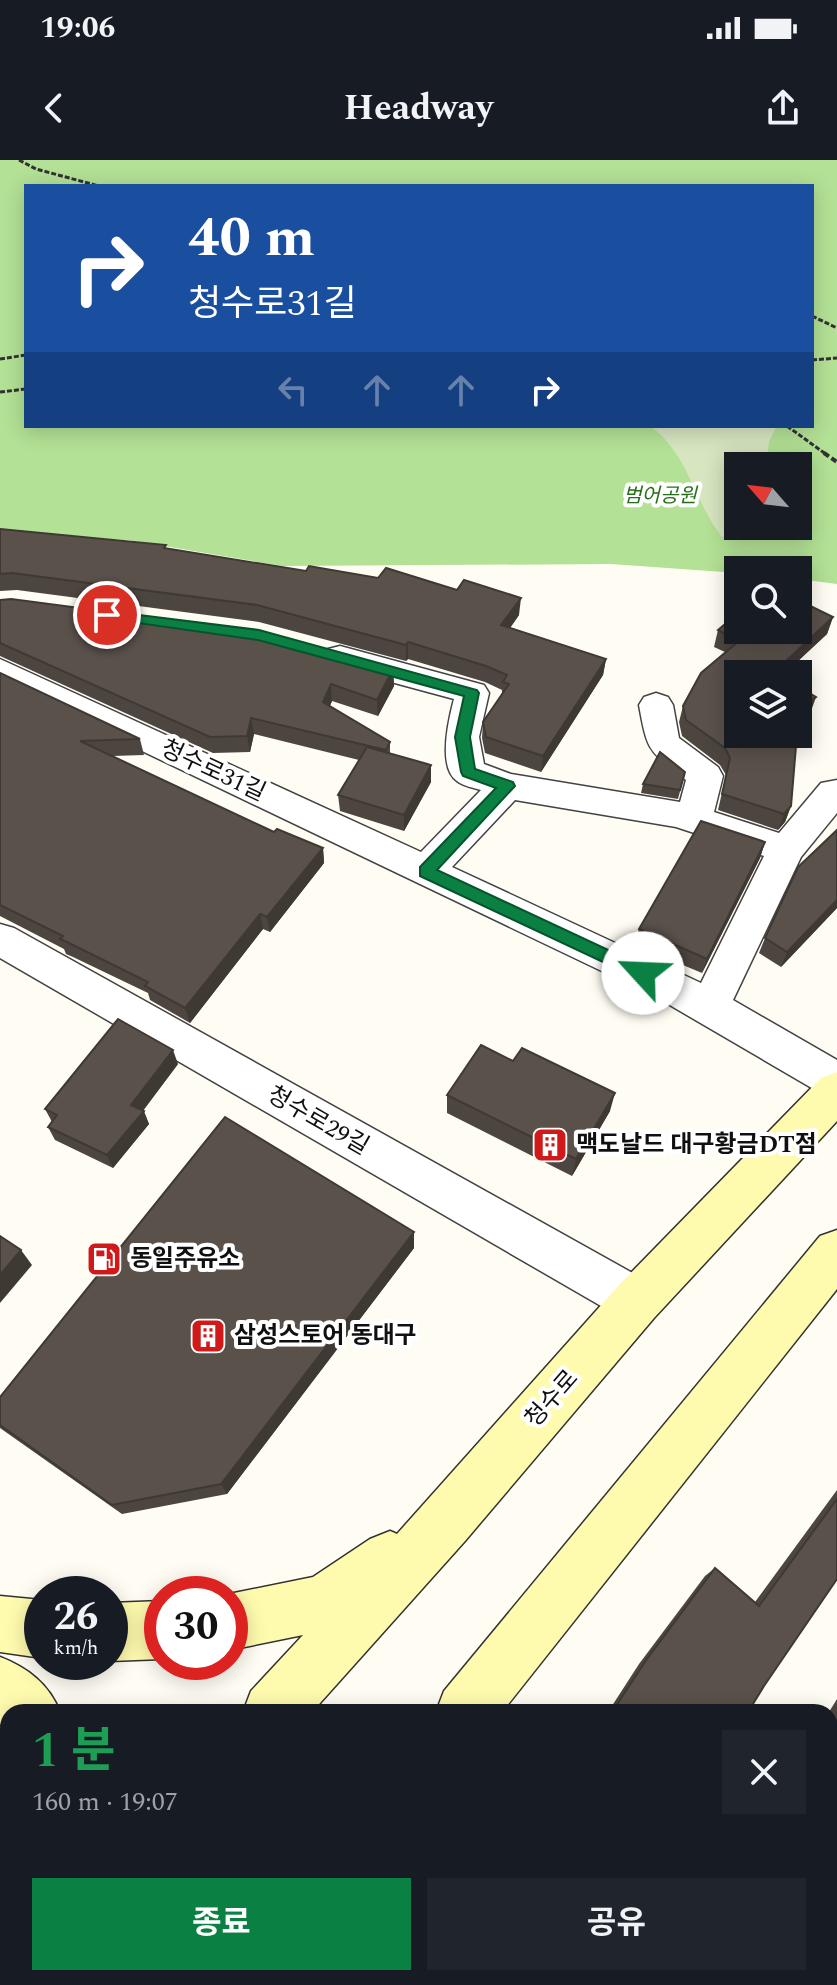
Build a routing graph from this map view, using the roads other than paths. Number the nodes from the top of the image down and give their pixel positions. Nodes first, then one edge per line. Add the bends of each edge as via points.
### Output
1 (304, 647) edge
2 (0, 670) edge
3 (656, 705) dead end
4 (507, 786) junction
5 (834, 792) dead end
6 (694, 819) junction
7 (786, 849) junction
8 (426, 871) junction
9 (0, 939) edge
10 (709, 1007) junction
11 (837, 1081) edge
12 (837, 1091) edge
13 (837, 1252) edge
14 (637, 1301) junction
15 (446, 1522) junction
16 (248, 1618) edge
17 (0, 1624) edge
18 (24, 1627) edge
19 (0, 1686) edge
20 (21, 1704) edge
21 (279, 1704) edge
22 (473, 1704) edge

1 - 4 street via 472,693 462,737 468,772
2 - 8 street, 청수로31길
3 - 6 street via 663,743 705,776
4 - 6 street
4 - 8 street
5 - 7 street
6 - 7 street
7 - 10 street
8 - 10 street, 청수로31길
9 - 14 street, 청수로29길
10 - 11 street, 청수로31길
12 - 14 main road, 청수로
13 - 22 main road
14 - 15 main road, 청수로
15 - 16 main road via 324,1603
15 - 21 main road, 청수로
17 - 18 main road
19 - 20 main road

